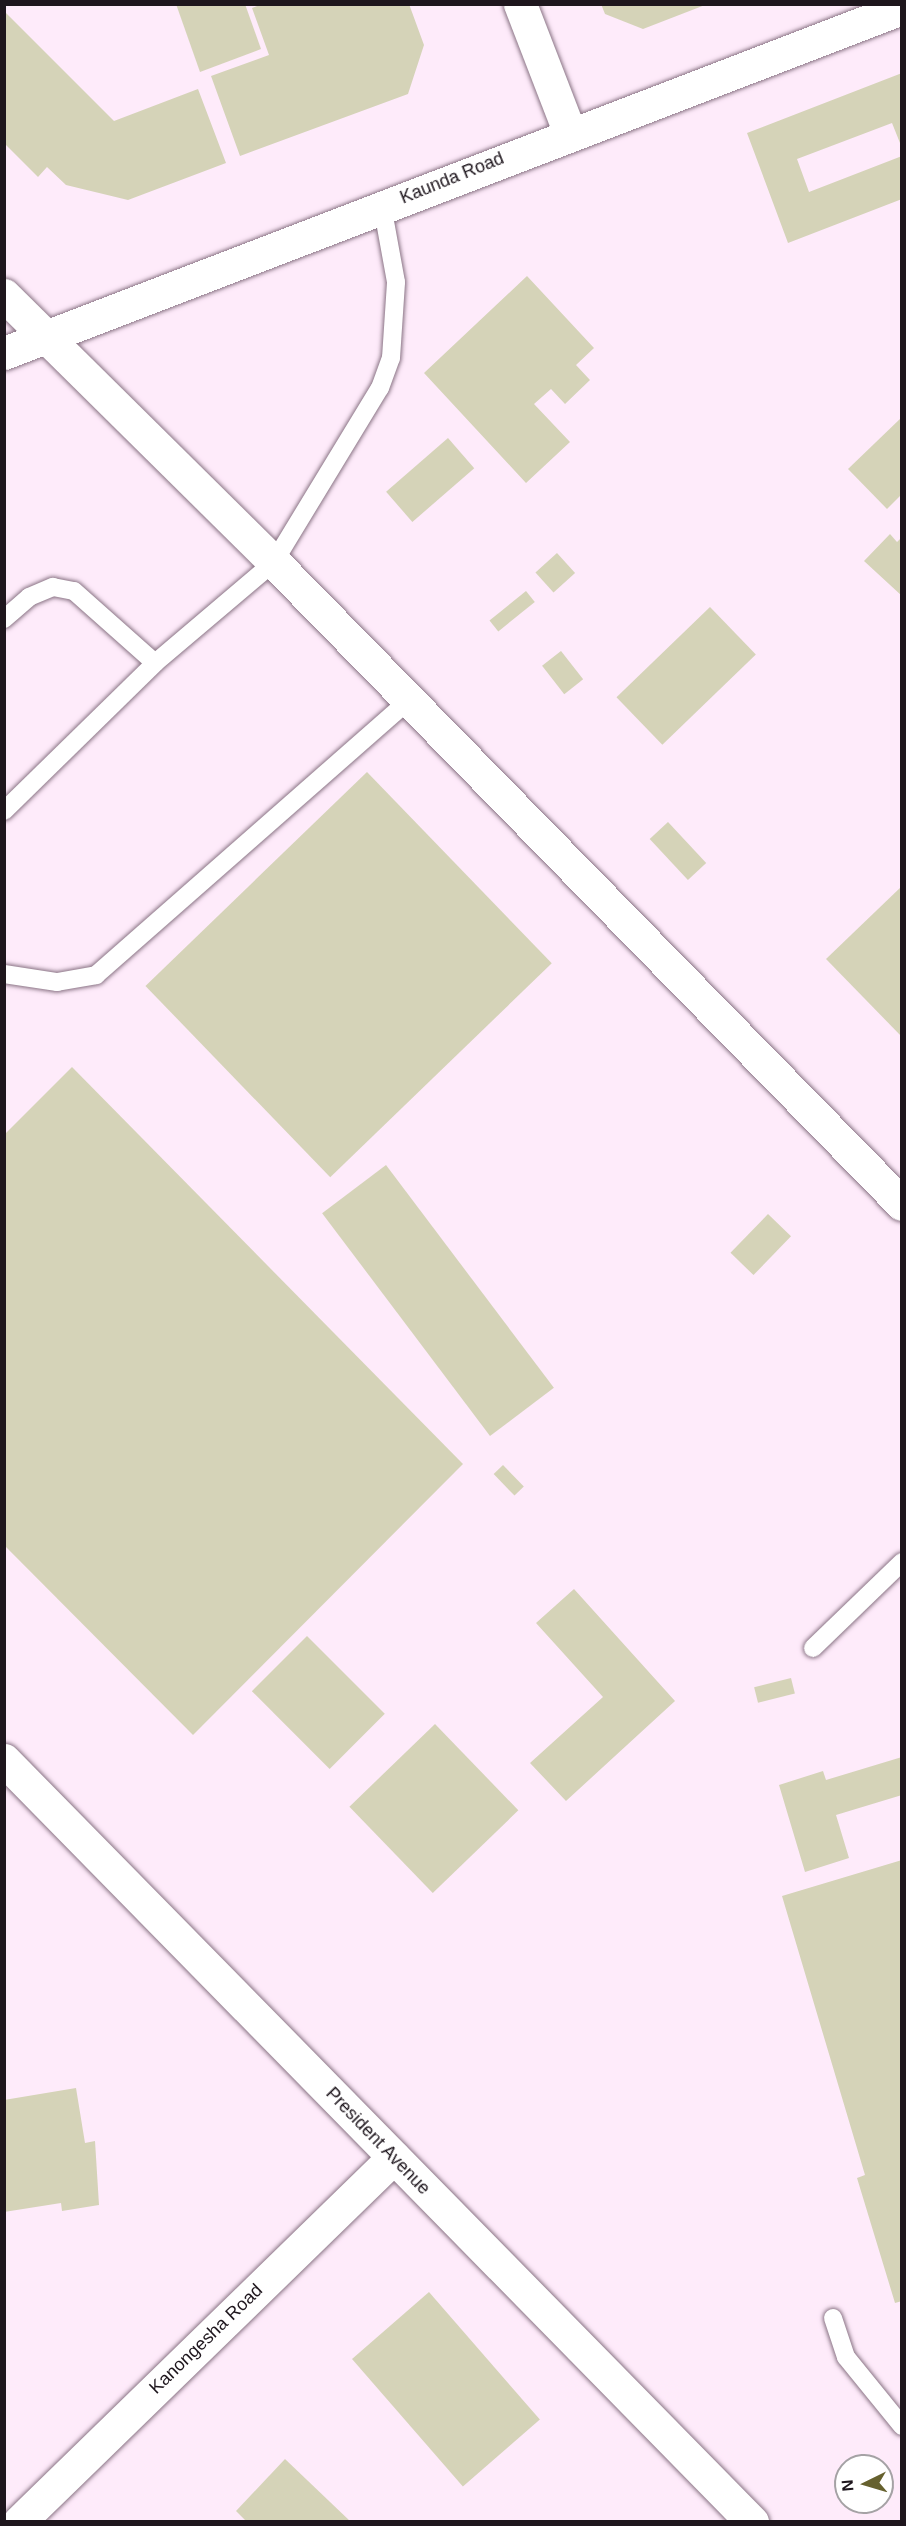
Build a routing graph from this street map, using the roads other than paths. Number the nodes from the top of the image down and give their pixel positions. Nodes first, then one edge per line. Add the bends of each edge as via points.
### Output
1 (520, 4) edge
2 (902, 8) edge
3 (569, 132) junction
4 (382, 205) junction
5 (4, 295) edge
6 (46, 338) junction
7 (4, 353) edge
8 (273, 562) junction
9 (4, 619) edge
10 (155, 663) junction
11 (408, 701) junction
12 (4, 811) edge
13 (4, 974) edge
14 (902, 1204) edge
15 (902, 1562) edge
16 (813, 1648) dead end
17 (4, 1760) edge
18 (394, 2157) junction
19 (833, 2318) dead end
20 (902, 2426) edge
21 (19, 2522) edge
22 (752, 2522) edge

1 - 3 street
2 - 3 street, Kaunda Road
3 - 4 street, Kaunda Road
4 - 6 street, Kaunda Road
4 - 8 lane via 396,282 391,358 380,388
5 - 6 street
6 - 7 street, Kaunda Road
6 - 8 street
8 - 10 lane
8 - 11 street
9 - 10 lane via 30,597 53,586 74,591
10 - 12 lane
11 - 13 lane via 96,975 57,982
11 - 14 street
15 - 16 lane
17 - 18 street, President Avenue
18 - 21 street, Kanongesha Road
18 - 22 street, President Avenue
19 - 20 lane via 846,2357

